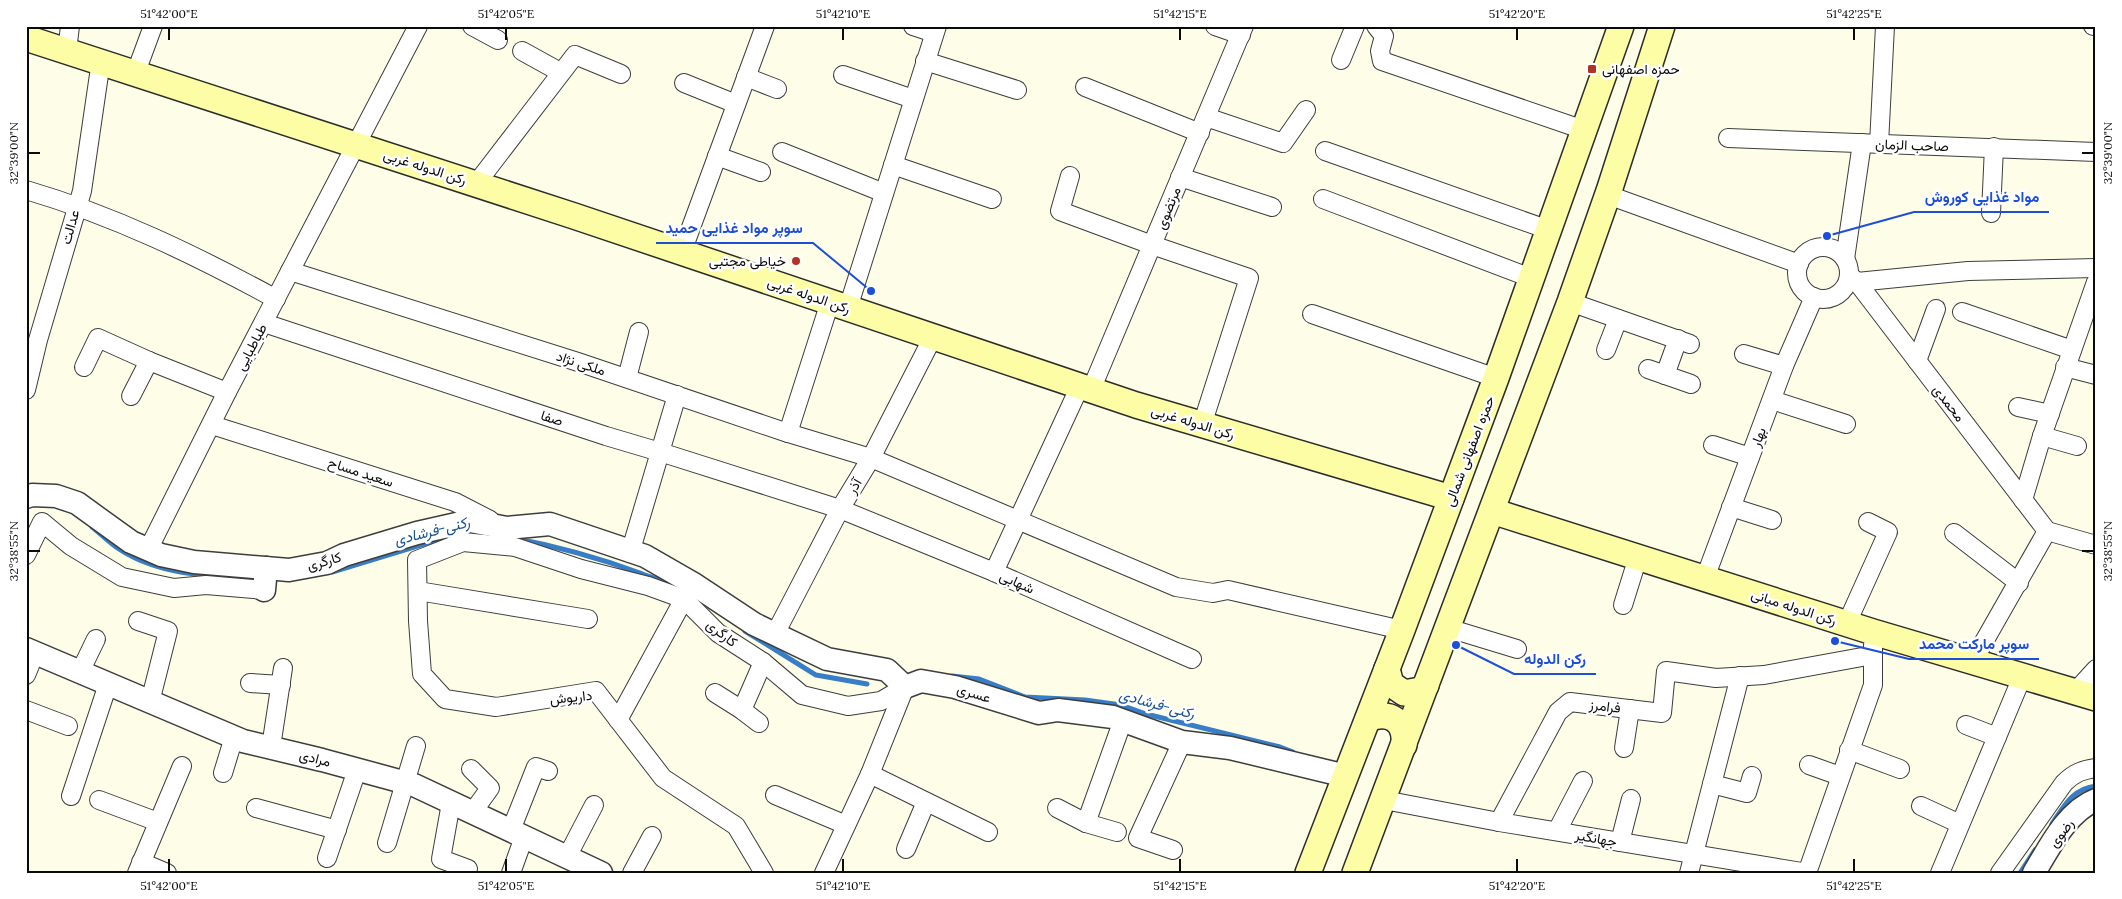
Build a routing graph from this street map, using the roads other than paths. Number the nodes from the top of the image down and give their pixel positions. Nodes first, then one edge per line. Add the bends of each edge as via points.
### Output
1 (70, 26) edge
2 (153, 26) edge
3 (472, 26) edge
4 (765, 26) edge
5 (913, 26) edge
6 (1215, 26) edge
7 (1355, 26) edge
8 (1376, 26) edge
9 (1621, 26) edge
10 (1662, 26) edge
11 (1885, 26) edge
12 (413, 28) edge
13 (935, 30) edge
14 (1243, 31) edge
15 (26, 38) edge
16 (498, 40) dead end
17 (67, 51) junction
18 (522, 51) dead end
19 (1341, 60) dead end
20 (101, 61) junction
21 (925, 61) junction
22 (136, 72) junction
23 (560, 72) junction
24 (621, 74) dead end
25 (843, 75) dead end
26 (746, 78) junction
27 (684, 83) dead end
28 (1084, 87) dead end
29 (777, 89) dead end
30 (1017, 90) dead end
31 (913, 99) junction
32 (736, 104) junction
33 (1306, 110) dead end
34 (1203, 125) junction
35 (1584, 130) junction
36 (1728, 138) dead end
37 (1871, 143) junction
38 (357, 145) junction
39 (1994, 148) junction
40 (1325, 151) dead end
41 (782, 152) dead end
42 (2096, 152) edge
43 (717, 156) junction
44 (893, 165) junction
45 (760, 172) dead end
46 (1070, 176) dead end
47 (1180, 177) junction
48 (476, 184) junction
49 (26, 190) edge
50 (884, 192) junction
51 (1608, 194) junction
52 (992, 198) dead end
53 (1323, 199) dead end
54 (77, 205) junction
55 (1272, 207) dead end
56 (1991, 213) dead end
57 (1549, 230) junction
58 (1152, 245) junction
59 (682, 252) junction
60 (1798, 264) junction
61 (2096, 268) edge
62 (290, 271) junction
63 (1850, 272) junction
64 (1531, 278) junction
65 (2096, 282) edge
66 (1814, 297) junction
67 (276, 299) junction
68 (1570, 302) junction
69 (839, 305) junction
70 (1936, 309) dead end
71 (1962, 312) dead end
72 (1312, 314) dead end
73 (1618, 319) junction
74 (264, 323) junction
75 (639, 332) dead end
76 (933, 336) junction
77 (32, 337) edge
78 (1606, 350) dead end
79 (2072, 350) junction
80 (1744, 354) dead end
81 (1917, 361) junction
82 (149, 362) junction
83 (1784, 366) junction
84 (84, 367) dead end
85 (2065, 367) junction
86 (1648, 369) dead end
87 (1665, 375) junction
88 (2096, 375) edge
89 (627, 378) junction
90 (1496, 378) junction
91 (1691, 384) dead end
92 (1086, 388) junction
93 (26, 390) edge
94 (227, 392) junction
95 (677, 395) junction
96 (131, 396) dead end
97 (1772, 400) junction
98 (2018, 407) dead end
99 (2050, 414) junction
100 (1846, 424) dead end
101 (212, 425) junction
102 (1202, 425) junction
103 (788, 433) junction
104 (2042, 436) junction
105 (1713, 445) dead end
106 (2077, 446) dead end
107 (660, 452) junction
108 (1750, 457) junction
109 (871, 458) junction
110 (26, 497) edge
111 (1451, 498) junction
112 (2024, 500) junction
113 (1731, 508) junction
114 (840, 509) junction
115 (1492, 511) junction
116 (1019, 520) junction
117 (1772, 520) dead end
118 (1868, 522) dead end
119 (507, 528) junction
120 (2048, 531) junction
121 (1954, 533) dead end
122 (2096, 545) edge
123 (148, 550) junction
124 (630, 552) junction
125 (26, 554) edge
126 (1638, 557) junction
127 (417, 560) joint
128 (994, 572) junction
129 (1705, 578) junction
130 (265, 579) junction
131 (2019, 583) junction
132 (418, 591) junction
133 (684, 599) junction
134 (1623, 605) dead end
135 (588, 619) dead end
136 (138, 620) dead end
137 (1847, 623) junction
138 (1448, 628) junction
139 (1402, 630) junction
140 (775, 634) junction
141 (96, 639) dead end
142 (1873, 644) junction
143 (1517, 650) dead end
144 (30, 651) edge
145 (1192, 659) dead end
146 (1974, 661) junction
147 (763, 662) junction
148 (2096, 668) edge
149 (1387, 669) junction
150 (80, 672) junction
151 (26, 675) edge
152 (1740, 676) junction
153 (2022, 677) junction
154 (250, 683) dead end
155 (108, 684) junction
156 (1426, 685) junction
157 (905, 687) junction
158 (715, 693) dead end
159 (2085, 695) edge
160 (150, 702) junction
161 (1630, 709) junction
162 (26, 710) edge
163 (742, 710) junction
164 (1368, 719) junction
165 (618, 720) junction
166 (1123, 720) junction
167 (759, 724) dead end
168 (68, 726) dead end
169 (1966, 726) dead end
170 (234, 737) junction
171 (1996, 737) junction
172 (1182, 742) junction
173 (1404, 745) junction
174 (416, 746) dead end
175 (271, 747) junction
176 (1624, 748) dead end
177 (1849, 750) junction
178 (1809, 764) dead end
179 (182, 766) dead end
180 (471, 768) dead end
181 (1900, 768) dead end
182 (2096, 768) edge
183 (358, 770) junction
184 (548, 771) dead end
185 (223, 772) dead end
186 (870, 774) junction
187 (1346, 776) junction
188 (1752, 776) dead end
189 (1840, 776) junction
190 (1582, 781) dead end
191 (406, 783) junction
192 (1712, 784) junction
193 (775, 795) dead end
194 (71, 796) dead end
195 (1631, 799) dead end
196 (99, 800) dead end
197 (1384, 800) junction
198 (2096, 800) edge
199 (926, 802) junction
200 (451, 803) junction
201 (594, 805) dead end
202 (1921, 806) dead end
203 (256, 808) dead end
204 (1057, 808) dead end
205 (472, 813) junction
206 (158, 822) junction
207 (1499, 822) junction
208 (1086, 823) junction
209 (1960, 824) junction
210 (846, 825) junction
211 (337, 830) junction
212 (1556, 831) junction
213 (988, 832) dead end
214 (1116, 832) dead end
215 (518, 834) junction
216 (652, 836) dead end
217 (1620, 842) junction
218 (387, 843) dead end
219 (906, 848) dead end
220 (1173, 850) dead end
221 (1695, 854) junction
222 (567, 857) junction
223 (327, 858) dead end
224 (139, 867) edge
225 (2040, 872) edge
226 (167, 873) edge
227 (467, 873) edge
228 (511, 873) edge
229 (601, 873) edge
230 (632, 873) edge
231 (764, 873) edge
232 (824, 873) edge
233 (1308, 873) edge
234 (1354, 873) edge
235 (1689, 873) edge
236 (1808, 873) edge
237 (1940, 873) edge
238 (2000, 873) edge

1 - 17 street
2 - 22 street
3 - 16 street
4 - 26 street
5 - 13 street
6 - 14 street
7 - 19 street
8 - 35 street via 1384,36 1380,50 1382,61
9 - 35 main road, حمزه اصفهانی شمالی
10 - 51 main road
11 - 37 street
12 - 38 street, طباطبایی
13 - 21 street
14 - 34 street, مرتضوی
15 - 17 main road, رکن الدوله غربی
17 - 20 main road, رکن الدوله غربی
18 - 23 street
20 - 22 main road, رکن الدوله غربی
20 - 54 street, عدالت via 82,191
21 - 30 street
21 - 31 street
22 - 38 main road, رکن الدوله غربی
23 - 24 street via 575,55
23 - 48 street
25 - 31 street
26 - 29 street
26 - 32 street
27 - 32 street
28 - 34 street
31 - 44 street
32 - 43 street
33 - 34 street via 1283,143
34 - 47 street, مرتضوی
35 - 57 main road, حمزه اصفهانی شمالی
36 - 37 street, صاحب الزمان
37 - 39 street, صاحب الزمان
37 - 63 street
38 - 48 main road, رکن الدوله غربی
38 - 62 street, طباطبایی
39 - 42 street, صاحب الزمان
39 - 56 street
40 - 57 street
41 - 50 street
43 - 45 street
43 - 59 street
44 - 50 street
44 - 52 street
46 - 58 street via 1060,211
47 - 55 street
47 - 58 street, مرتضوی
48 - 59 main road, رکن الدوله غربی
49 - 54 street
50 - 69 street
51 - 60 street
51 - 68 main road
53 - 64 street
54 - 67 street via 205,261
54 - 77 street, عدالت
57 - 64 main road, حمزه اصفهانی شمالی
58 - 92 street, مرتضوی
58 - 102 street via 1249,278
59 - 69 main road, رکن الدوله غربی
60 - 63 street via 1809,251 1824,247 1832,249
60 - 66 street via 1801,288
61 - 63 street
62 - 67 street, طباطبایی
62 - 89 street, ملکی نژاد
63 - 66 street via 1843,290 1837,295
63 - 81 street, محمدی
64 - 90 main road, حمزه اصفهانی شمالی
65 - 79 street
66 - 83 street, بهار
67 - 74 street, طباطبایی
68 - 73 street
68 - 115 main road
69 - 76 main road, رکن الدوله غربی
69 - 103 street
70 - 81 street
71 - 79 street
72 - 90 street
73 - 78 street
73 - 87 street via 1684,342
74 - 94 street, طباطبایی
74 - 107 street, صفا
75 - 89 street
76 - 92 main road, رکن الدوله غربی
76 - 109 street, آذر
77 - 93 street, عدالت
79 - 85 street
80 - 83 street
81 - 112 street, محمدی
82 - 84 street via 98,338
82 - 94 street
82 - 96 street
83 - 97 street, بهار
85 - 88 street
85 - 99 street
86 - 87 street
87 - 91 street
89 - 95 street, ملکی نژاد
90 - 111 main road, حمزه اصفهانی شمالی
92 - 102 main road, رکن الدوله غربی
92 - 116 street, مرتضوی
94 - 101 street, طباطبایی
95 - 103 street, ملکی نژاد
95 - 107 street
97 - 100 street
97 - 108 street, بهار
98 - 99 street
99 - 104 street
101 - 119 street, سعید مساح via 455,502
101 - 123 street, طباطبایی
102 - 111 main road, رکن الدوله غربی
103 - 109 street, ملکی نژاد
104 - 106 street
104 - 112 street
105 - 108 street
107 - 114 street, صفا
107 - 124 street
108 - 113 street, بهار
109 - 114 street, آذر
109 - 116 street, ملکی نژاد
110 - 123 street, کارگری via 56,496 77,504 131,542
111 - 139 main road, حمزه اصفهانی شمالی
112 - 120 street, محمدی
113 - 117 street
113 - 129 street, بهار
114 - 128 street, شهابی
114 - 140 street, آذر
115 - 126 main road, رکن الدوله میانی
115 - 138 main road
116 - 128 street, مرتضوی
116 - 139 street, ملکی نژاد via 1176,587 1213,593 1228,590
118 - 137 street via 1888,532
119 - 124 street, کارگری via 550,524
119 - 130 street, کارگری via 470,521 417,533 327,563 289,570
120 - 122 street
120 - 131 street
121 - 131 street
123 - 130 street, کارگری
124 - 140 street via 653,560
125 - 130 street, کارگری via 42,522 71,546 122,577 174,588
126 - 129 main road, رکن الدوله میانی
126 - 134 street
127 - 132 street, داریوش
127 - 133 street, کارگری via 463,542 515,547
128 - 145 street, شهابی
129 - 137 main road, رکن الدوله میانی
131 - 146 street
132 - 135 street
132 - 165 street, داریوش via 422,674 445,699 496,707 596,691
133 - 147 street, کارگری via 718,632
133 - 165 street
136 - 160 street via 168,631
137 - 142 main road, رکن الدوله میانی
138 - 143 street
138 - 156 main road
139 - 149 main road, حمزه اصفهانی شمالی
140 - 157 street via 826,659 887,670
141 - 150 street
142 - 146 main road, رکن الدوله میانی
142 - 152 street, فرامرز via 1764,675
142 - 177 street via 1872,685
144 - 150 street, مرادی
144 - 151 street
146 - 153 main road, رکن الدوله میانی
147 - 157 street, کارگری via 802,694 848,706 881,701
147 - 163 street
148 - 159 street
149 - 156 main road via 1391,684 1404,693 1420,690
149 - 164 main road, حمزه اصفهانی شمالی
150 - 155 street, مرادی
152 - 161 street, فرامرز via 1716,678 1666,671 1662,713
152 - 192 street
153 - 159 main road, رکن الدوله میانی
153 - 171 street
154 - 175 street via 282,677
155 - 160 street, مرادی
155 - 194 street
156 - 173 main road
157 - 166 street, عسری via 922,681 955,687 1039,714 1058,710
157 - 186 street
158 - 163 street
160 - 170 street, مرادی
161 - 176 street
161 - 207 street, فرامرز via 1570,702 1558,712
162 - 168 street
163 - 167 street
164 - 173 main road via 1377,715 1395,719 1402,726
164 - 187 main road, حمزه اصفهانی شمالی
165 - 231 street, داریوش via 663,778 736,826
166 - 172 street, عسری
166 - 208 street
169 - 171 street
170 - 175 street, مرادی
170 - 185 street
171 - 209 street
172 - 187 street, عسری via 1230,748
172 - 220 street via 1138,838
173 - 197 main road
174 - 191 street
175 - 183 street, مرادی
177 - 181 street
177 - 189 street
178 - 189 street
179 - 206 street
180 - 205 street via 490,788
182 - 238 street via 2078,772 2064,783
183 - 191 street, مرادی
183 - 211 street
184 - 215 street via 536,766
186 - 199 street
186 - 210 street
187 - 233 main road, حمزه اصفهانی شمالی
188 - 192 street via 1747,793
189 - 236 street
190 - 212 street
191 - 200 street, مرادی
191 - 218 street
192 - 221 street
193 - 210 street
195 - 217 street
196 - 206 street
197 - 207 street, جهانگیر
197 - 234 main road
198 - 225 street, رضوی via 2078,810 2065,826
199 - 213 street
199 - 219 street
200 - 205 street, مرادی
200 - 227 street via 441,859 468,869
201 - 222 street
202 - 209 street
203 - 211 street
204 - 208 street
205 - 215 street, مرادی
206 - 224 street
207 - 212 street, جهانگیر
208 - 214 street
209 - 237 street
210 - 232 street
211 - 223 street
212 - 217 street, جهانگیر
215 - 222 street, مرادی
215 - 228 street
216 - 230 street
217 - 221 street, جهانگیر
221 - 235 street
221 - 236 street, جهانگیر
222 - 229 street, مرادی
224 - 226 street

